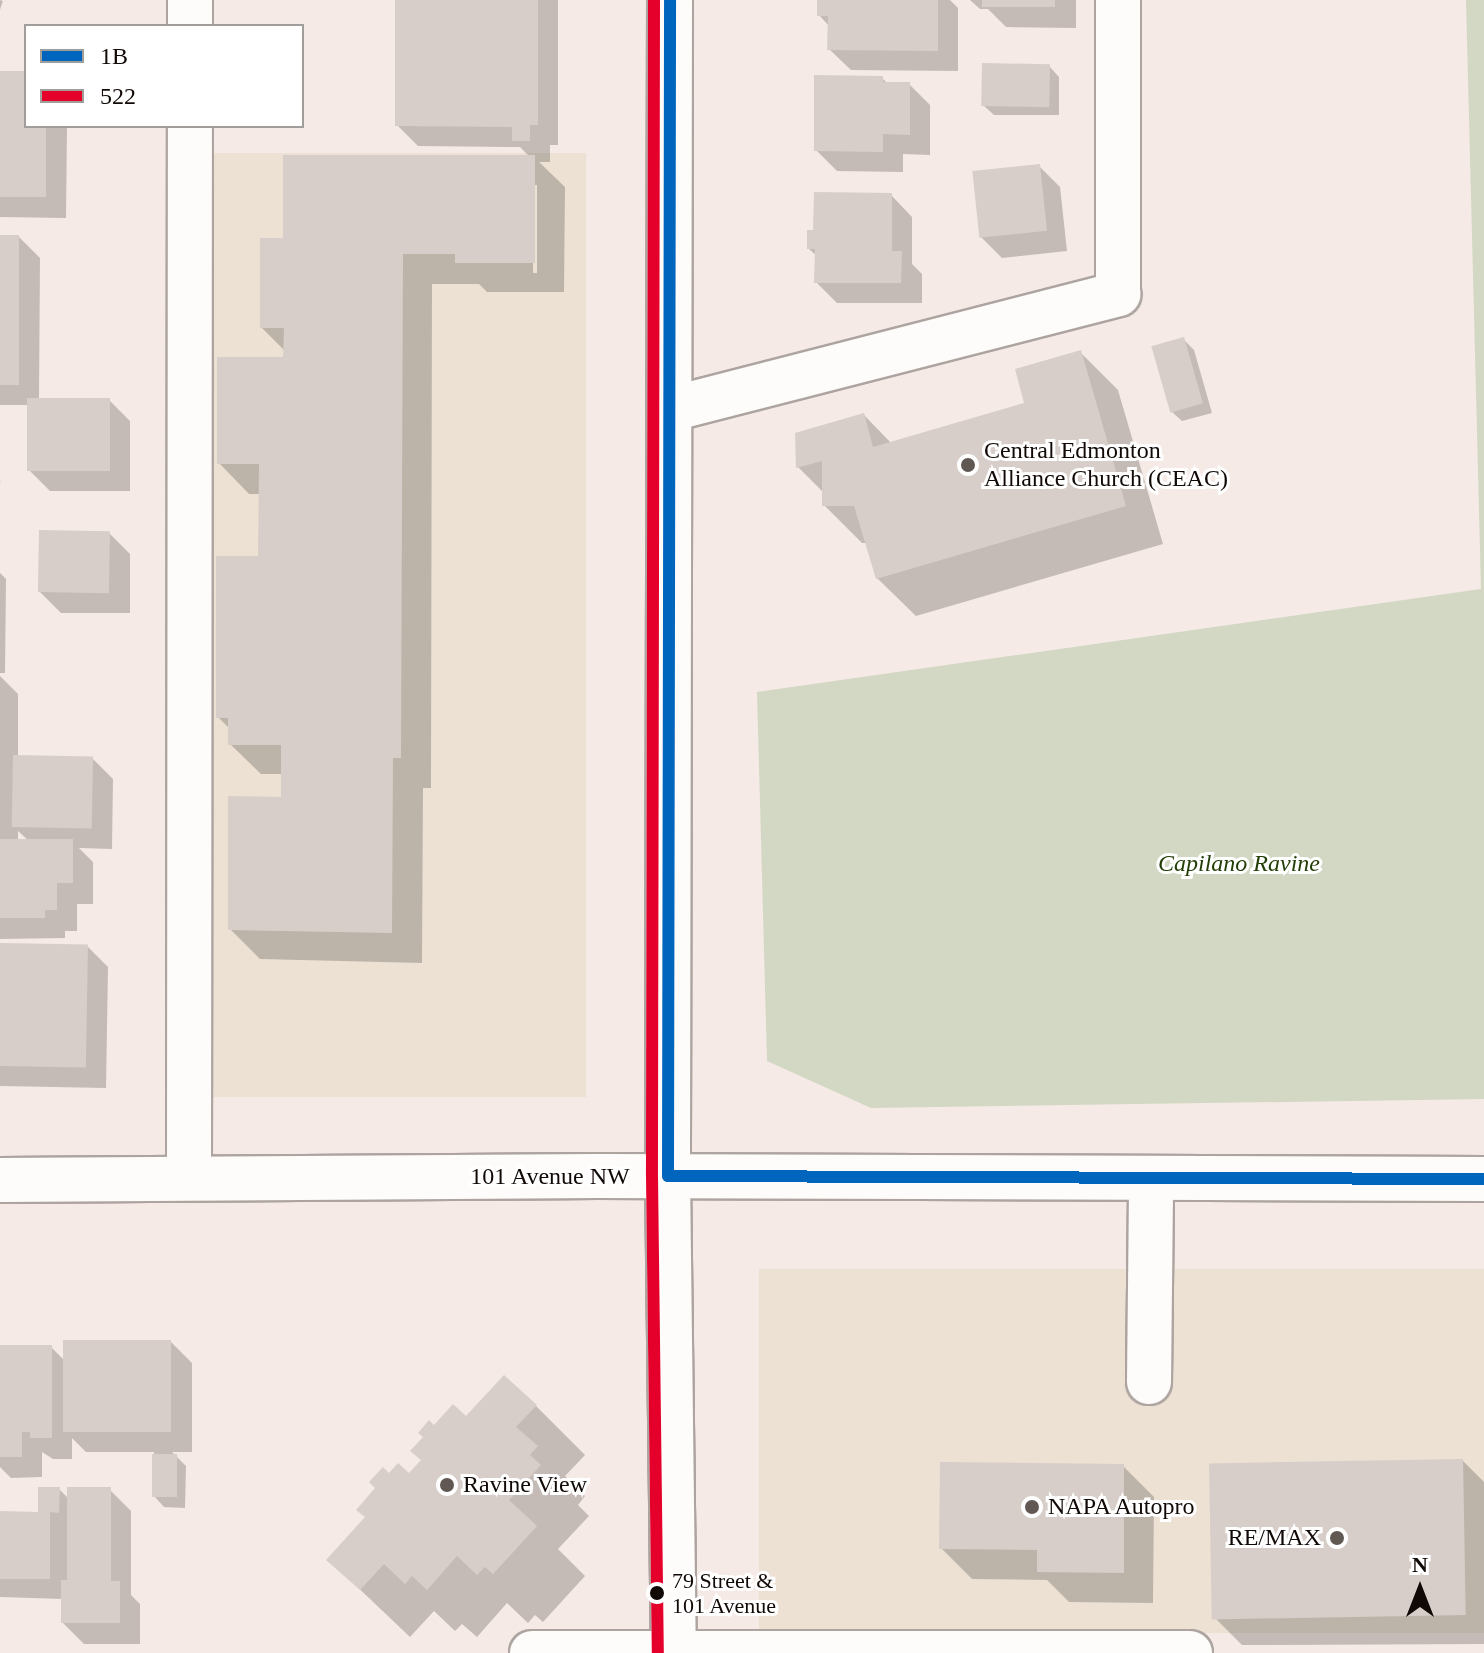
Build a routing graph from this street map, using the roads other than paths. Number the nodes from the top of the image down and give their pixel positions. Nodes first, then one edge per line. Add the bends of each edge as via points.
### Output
1 (190, 0) edge
2 (670, 0) edge
3 (1118, 0) edge
4 (190, 24) edge
5 (190, 128) edge
6 (671, 409) junction
7 (668, 1176) junction
8 (189, 1178) junction
9 (1484, 1179) edge
10 (0, 1180) edge
11 (1151, 1180) junction
12 (1149, 1382) dead end
13 (674, 1652) edge
14 (532, 1653) edge
15 (1116, 1653) edge
16 (1190, 1653) edge

1 - 4 street
2 - 6 street
3 - 6 street via 1118,294
5 - 8 street
6 - 7 street
7 - 8 street, 101 Avenue NW
7 - 11 street, 101 Avenue NW
7 - 13 street
8 - 10 street, 101 Avenue NW
9 - 11 street, 101 Avenue NW
11 - 12 street
13 - 14 street
13 - 15 street
15 - 16 street

